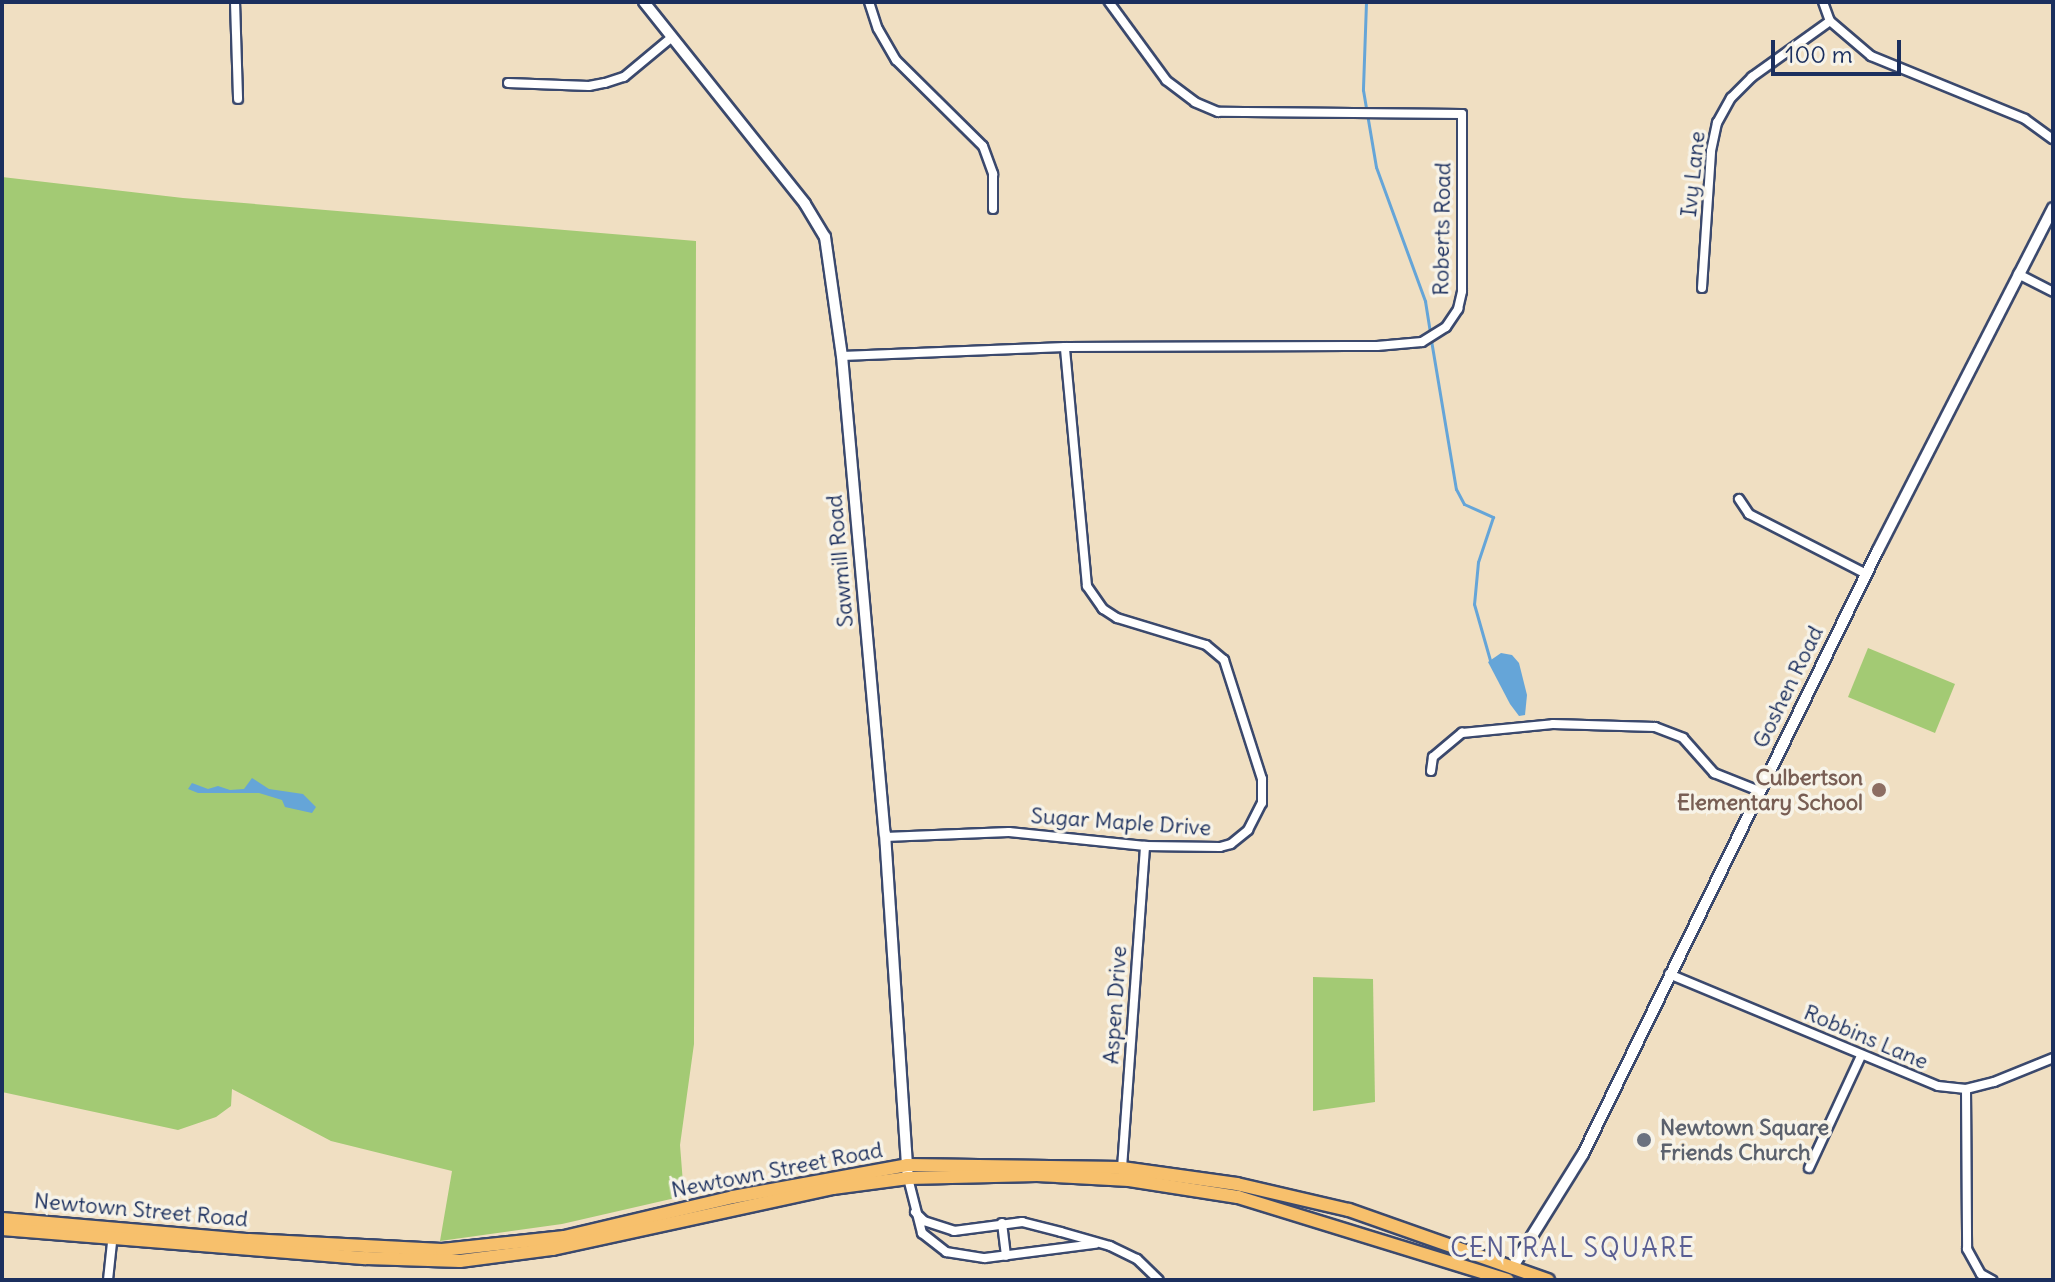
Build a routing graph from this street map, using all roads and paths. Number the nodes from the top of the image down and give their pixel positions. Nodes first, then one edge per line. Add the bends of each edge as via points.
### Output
1 (235, 2) edge
2 (644, 2) edge
3 (869, 2) edge
4 (1109, 2) edge
5 (1823, 2) edge
6 (1830, 21) junction
7 (672, 37) junction
8 (508, 83) dead end
9 (238, 99) dead end
10 (2053, 139) edge
11 (2053, 208) edge
12 (993, 209) dead end
13 (2018, 274) junction
14 (1702, 288) dead end
15 (2053, 292) edge
16 (1065, 347) junction
17 (842, 356) junction
18 (1739, 499) dead end
19 (1866, 574) junction
20 (1431, 771) dead end
21 (1759, 791) junction
22 (885, 837) junction
23 (1145, 846) junction
24 (1669, 974) junction
25 (1861, 1056) junction
26 (2053, 1058) edge
27 (1966, 1089) junction
28 (1122, 1168) junction
29 (1809, 1168) dead end
30 (908, 1172) junction
31 (1312, 1201) junction
32 (915, 1212) junction
33 (1310, 1217) junction
34 (2, 1219) edge
35 (1002, 1223) junction
36 (2, 1229) edge
37 (114, 1233) junction
38 (1096, 1244) junction
39 (1006, 1256) junction
40 (1510, 1274) edge
41 (108, 1280) edge
42 (1160, 1280) edge
43 (1548, 1280) edge
44 (1992, 1280) edge

1 - 9 street
2 - 7 street, Sawmill Road
3 - 12 street via 896,60 983,146 993,174
4 - 16 street, Roberts Road via 1166,80 1218,112 1462,114 1462,291 1446,327 1422,342
5 - 6 street
6 - 10 street via 1871,56 2025,119
6 - 14 street, Ivy Lane via 1752,77 1717,123
7 - 8 street via 624,77 605,83
7 - 17 street, Sawmill Road via 820,226
11 - 13 street, Goshen Road
13 - 15 street
13 - 19 street, Goshen Road
16 - 17 street, Roberts Road
16 - 23 street, Sugar Maple Drive via 1087,586 1103,609 1117,618 1206,645 1224,660 1262,779 1258,813 1231,844
17 - 22 street, Sawmill Road
18 - 19 street via 1749,514
19 - 21 street, Goshen Road
20 - 21 street via 1433,757 1462,733 1553,724 1655,727 1683,738 1714,773
21 - 24 street, Goshen Road
22 - 23 street, Sugar Maple Drive via 1009,832
22 - 30 street, Sawmill Road
23 - 28 street, Aspen Drive
24 - 25 street, Robbins Lane
24 - 40 street, Goshen Road via 1583,1154
25 - 27 street, Robbins Lane via 1938,1086
25 - 29 street
26 - 27 street, Robbins Lane
27 - 44 street via 1967,1249 1981,1274
28 - 30 main road, Newtown Street Road
28 - 31 main road, Newtown Street Road
30 - 32 street
30 - 33 main road, Newtown Street Road via 1129,1180 1238,1197
30 - 37 main road, Newtown Street Road via 553,1249 460,1261 366,1258
31 - 33 main road
31 - 40 main road, Newtown Street Road via 1362,1214
32 - 35 street via 924,1221 954,1231
32 - 39 street via 922,1233 946,1252
33 - 40 main road, Newtown Street Road
34 - 37 main road, Newtown Street Road
35 - 38 street via 1022,1222
35 - 39 street
36 - 37 main road, Newtown Street Road
37 - 41 street
38 - 39 street
38 - 42 street via 1137,1259
40 - 43 main road, Newtown Street Road

